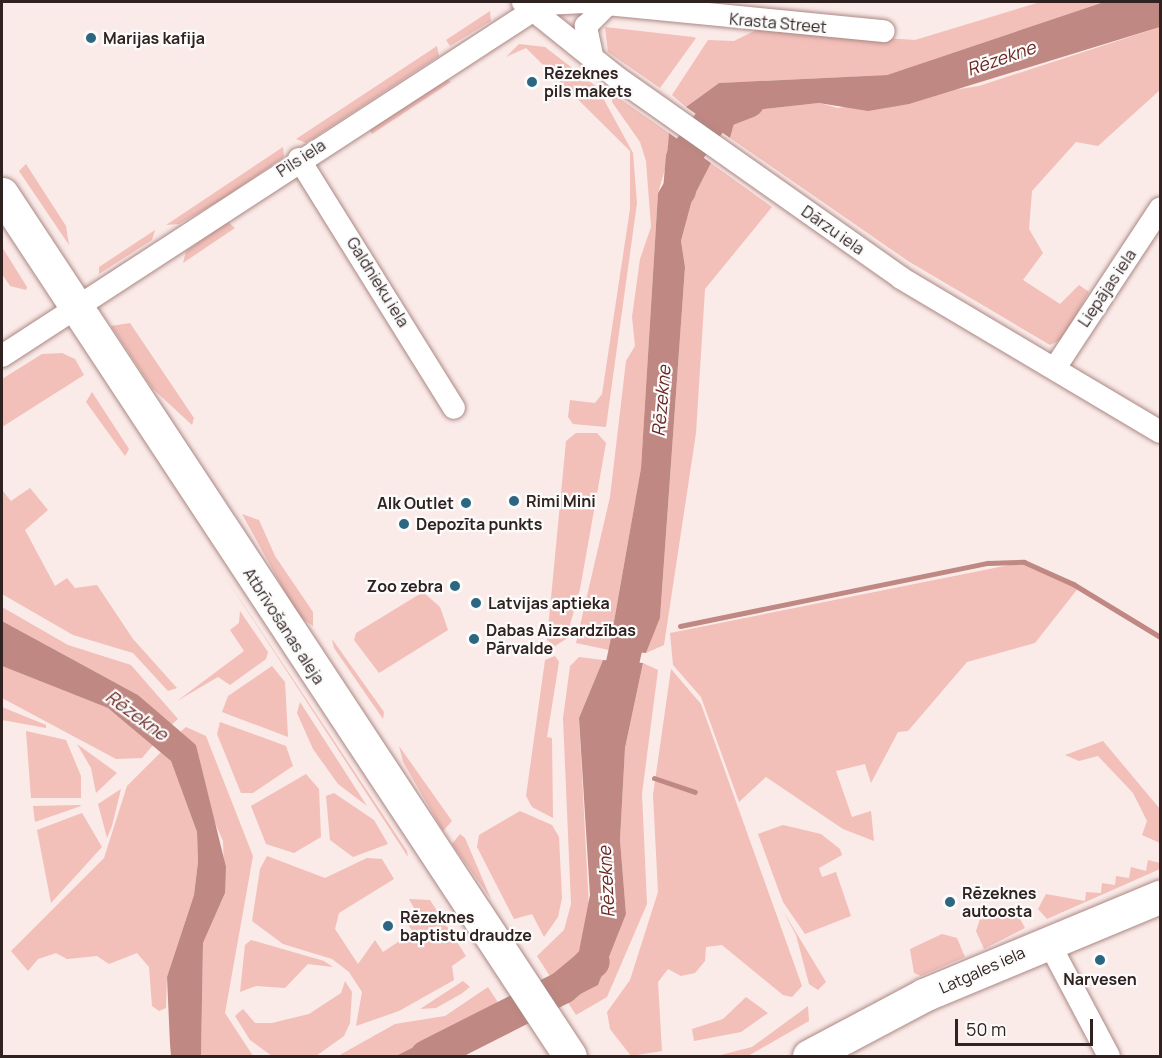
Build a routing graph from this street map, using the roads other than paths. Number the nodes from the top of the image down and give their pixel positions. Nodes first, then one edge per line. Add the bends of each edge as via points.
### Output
1 (607, 5) junction
2 (526, 6) edge
3 (884, 31) dead end
4 (593, 60) junction
5 (299, 159) junction
6 (2, 194) edge
7 (1161, 208) edge
8 (76, 308) junction
9 (2, 356) edge
10 (1055, 368) junction
11 (454, 408) dead end
12 (1161, 432) edge
13 (1161, 897) edge
14 (1048, 941) junction
15 (569, 1055) edge
16 (809, 1056) edge
17 (1109, 1056) edge

1 - 2 street, Krasta Street via 557,2
1 - 3 street, Krasta Street
1 - 4 street via 586,26
2 - 4 street, Dārzu iela
2 - 5 street, Pils iela
4 - 10 street, Dārzu iela via 901,278
5 - 8 street, Pils iela
5 - 11 street, Galdnieku iela
6 - 8 main road, Atbrīvošanas aleja
7 - 10 street, Liepājas iela
8 - 9 street, Pils iela
8 - 15 main road, Atbrīvošanas aleja
10 - 12 street, Dārzu iela
13 - 14 main road, Latgales iela
14 - 16 main road, Latgales iela via 916,999
14 - 17 street

